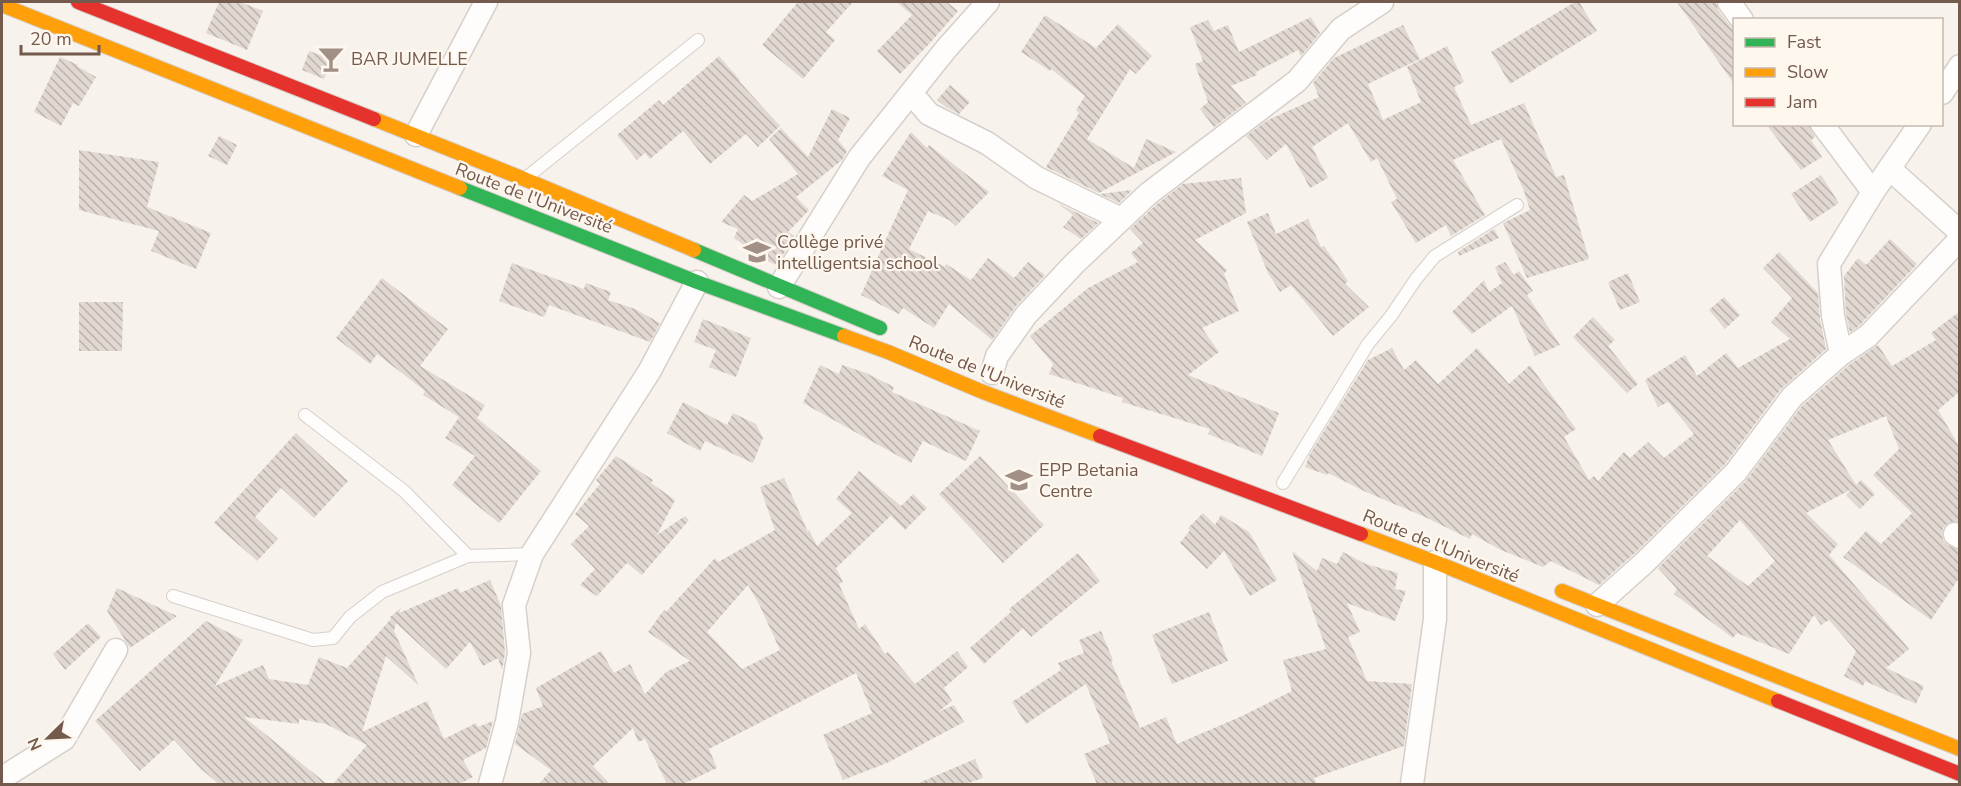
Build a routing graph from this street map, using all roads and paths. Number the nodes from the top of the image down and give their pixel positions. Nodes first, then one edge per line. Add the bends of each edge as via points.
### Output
1 (78, 2) edge
2 (486, 2) edge
3 (988, 2) edge
4 (1382, 2) edge
5 (1729, 2) edge
6 (2, 5) edge
7 (1741, 18) edge
8 (698, 40) dead end
9 (1959, 66) edge
10 (1943, 90) edge
11 (911, 93) junction
12 (1824, 126) edge
13 (1919, 126) edge
14 (416, 135) junction
15 (1890, 169) junction
16 (524, 179) junction
17 (1874, 192) junction
18 (1517, 205) dead end
19 (1121, 219) junction
20 (1959, 232) edge
21 (1959, 239) edge
22 (697, 282) junction
23 (779, 286) junction
24 (894, 334) dead end
25 (1841, 354) junction
26 (991, 373) dead end
27 (305, 415) dead end
28 (1283, 483) dead end
29 (532, 554) junction
30 (468, 556) junction
31 (1435, 562) junction
32 (1553, 588) dead end
33 (173, 596) dead end
34 (1597, 605) junction
35 (116, 650) dead end
36 (1959, 749) edge
37 (1959, 774) edge
38 (2, 778) edge
39 (490, 784) edge
40 (1412, 784) edge

1 - 14 main road, Route de l'Université
2 - 14 street
3 - 11 street
4 - 19 street via 1341,29 1297,81 1148,194
5 - 7 street
6 - 22 main road, Route de l'Université
8 - 16 lane
9 - 10 street
11 - 19 street via 929,114 987,143 1037,178
11 - 23 street via 859,158
12 - 17 street
13 - 15 street
14 - 16 main road, Route de l'Université
15 - 17 street
15 - 20 street
16 - 23 main road, Route de l'Université
17 - 25 street via 1828,264
18 - 28 lane via 1435,256 1368,344
19 - 26 street via 1026,315 997,356
21 - 25 street via 1868,336
22 - 29 street via 649,372
22 - 31 main road, Route de l'Université
23 - 24 main road, Route de l'Université
25 - 34 street via 1792,397 1736,472
27 - 30 lane via 404,491
29 - 30 lane
29 - 39 street via 514,606 519,653 507,722
30 - 33 lane via 382,592 350,617 333,638 313,640
31 - 37 main road, Route de l'Université
31 - 40 street via 1435,619
32 - 34 main road
34 - 36 main road
35 - 38 street via 64,739

